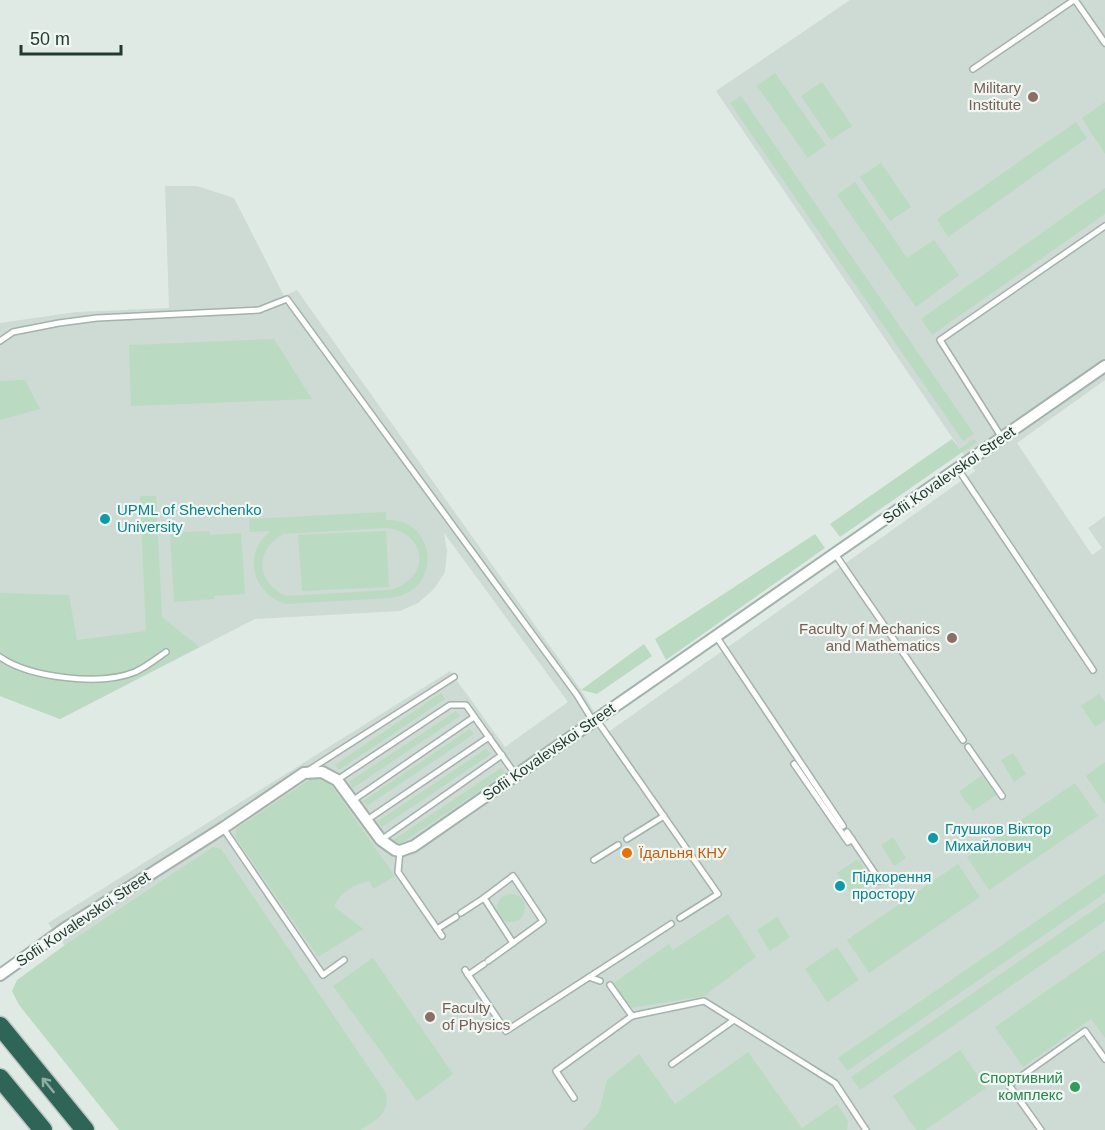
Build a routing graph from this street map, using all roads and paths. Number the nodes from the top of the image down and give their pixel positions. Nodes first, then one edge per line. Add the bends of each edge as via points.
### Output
1 (1075, 0) edge
2 (1105, 43) edge
3 (973, 69) dead end
4 (1105, 226) edge
5 (0, 341) edge
6 (1105, 366) edge
7 (1002, 439) junction
8 (958, 469) junction
9 (835, 554) junction
10 (716, 636) junction
11 (166, 652) dead end
12 (0, 657) edge
13 (1094, 670) dead end
14 (454, 677) dead end
15 (474, 717) junction
16 (594, 720) junction
17 (489, 737) junction
18 (963, 740) dead end
19 (968, 747) dead end
20 (502, 755) junction
21 (794, 764) dead end
22 (304, 774) junction
23 (516, 774) junction
24 (337, 780) junction
25 (1002, 796) dead end
26 (352, 801) junction
27 (664, 816) junction
28 (367, 820) junction
29 (843, 826) dead end
30 (223, 828) junction
31 (847, 832) dead end
32 (627, 839) dead end
33 (852, 839) junction
34 (381, 840) junction
35 (618, 845) dead end
36 (400, 851) junction
37 (594, 860) dead end
38 (880, 881) dead end
39 (484, 898) junction
40 (680, 918) dead end
41 (671, 924) dead end
42 (437, 929) junction
43 (442, 936) dead end
44 (513, 943) junction
45 (344, 960) dead end
46 (0, 975) edge
47 (590, 977) junction
48 (600, 981) dead end
49 (610, 985) dead end
50 (632, 1016) junction
51 (734, 1020) junction
52 (0, 1026) edge
53 (1105, 1059) edge
54 (672, 1064) dead end
55 (0, 1078) edge
56 (574, 1098) dead end
57 (43, 1130) edge
58 (85, 1130) edge
59 (866, 1130) edge
60 (1041, 1130) edge

1 - 2 lane
1 - 3 lane
4 - 7 lane via 940,340
5 - 16 lane via 13,332 59,322 259,310 287,299
6 - 7 street, Sofii Kovalevskoi Street
7 - 8 street, Sofii Kovalevskoi Street
8 - 9 street, Sofii Kovalevskoi Street
8 - 13 lane
9 - 10 street, Sofii Kovalevskoi Street
9 - 18 lane
10 - 16 street, Sofii Kovalevskoi Street
10 - 29 lane
11 - 12 lane via 135,672 113,678 35,673
14 - 22 lane
15 - 17 lane
15 - 24 lane via 466,705 450,705
15 - 26 lane
16 - 23 street, Sofii Kovalevskoi Street
16 - 27 lane
17 - 20 lane
17 - 28 lane
19 - 25 lane
20 - 23 lane
20 - 34 lane
21 - 33 lane via 848,842
22 - 24 street via 322,772
22 - 30 street, Sofii Kovalevskoi Street
23 - 36 street, Sofii Kovalevskoi Street via 414,846
24 - 26 street
26 - 28 street
27 - 32 lane
27 - 40 lane via 718,894
28 - 34 street
30 - 45 lane via 322,975
30 - 46 street, Sofii Kovalevskoi Street via 64,929
31 - 33 lane
33 - 38 lane
34 - 36 street
35 - 37 lane
36 - 42 lane via 398,872
39 - 42 lane
39 - 44 lane
39 - 44 lane via 513,876 543,921
41 - 47 lane
42 - 43 lane
44 - 47 lane via 466,972 506,1031
47 - 48 lane
49 - 50 lane
50 - 51 lane via 704,1001
50 - 56 lane via 556,1071
51 - 54 lane
51 - 59 lane via 835,1083
58 -> 52 highway
53 - 60 lane via 1085,1031 1009,1084
55 - 57 highway

